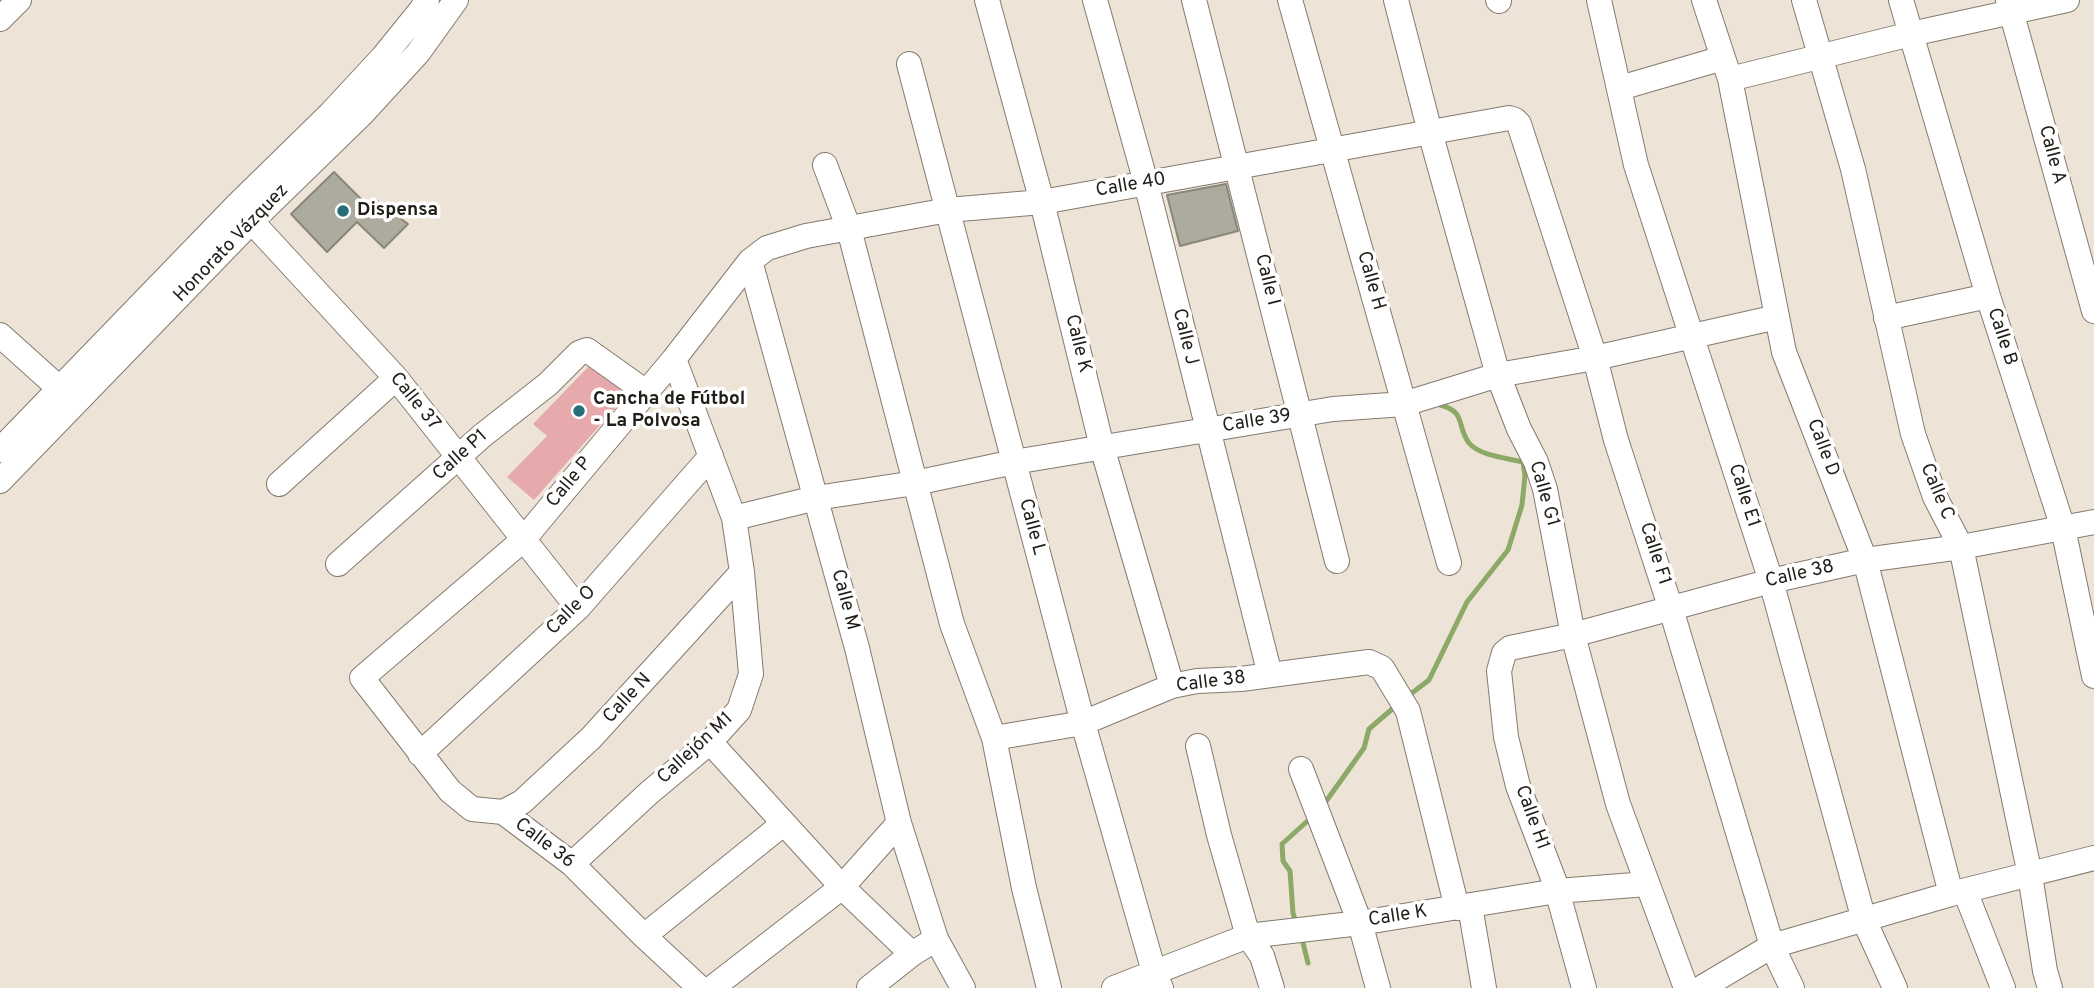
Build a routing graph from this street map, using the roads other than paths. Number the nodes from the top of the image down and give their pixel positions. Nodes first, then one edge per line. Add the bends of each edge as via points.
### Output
1 (19, 0) edge
2 (427, 0) edge
3 (456, 0) edge
4 (987, 0) edge
5 (1095, 0) edge
6 (1194, 0) edge
7 (1290, 0) edge
8 (1396, 0) edge
9 (1598, 0) edge
10 (1704, 0) edge
11 (1804, 0) edge
12 (1901, 0) edge
13 (2067, 0) edge
14 (2010, 6) edge
15 (0, 19) edge
16 (1910, 34) junction
17 (1821, 57) junction
18 (909, 64) dead end
19 (1727, 69) junction
20 (1620, 88) junction
21 (1515, 120) joint
22 (1430, 132) junction
23 (1333, 149) junction
24 (825, 165) dead end
25 (1238, 166) junction
26 (1146, 183) junction
27 (1042, 202) junction
28 (948, 210) junction
29 (244, 214) junction
30 (849, 229) junction
31 (750, 261) junction
32 (1987, 296) junction
33 (2094, 311) edge
34 (1777, 317) junction
35 (1886, 318) junction
36 (0, 335) edge
37 (1690, 338) junction
38 (1595, 358) junction
39 (674, 359) junction
40 (1498, 375) junction
41 (396, 377) junction
42 (72, 388) junction
43 (646, 392) junction
44 (1404, 404) junction
45 (1300, 415) junction
46 (1206, 430) junction
47 (1102, 447) junction
48 (0, 450) edge
49 (711, 456) junction
50 (459, 458) junction
51 (1014, 462) junction
52 (0, 481) edge
53 (915, 483) junction
54 (279, 484) dead end
55 (816, 498) junction
56 (734, 518) junction
57 (2094, 522) edge
58 (2063, 528) junction
59 (523, 540) junction
60 (1961, 547) junction
61 (1865, 560) junction
62 (1337, 561) dead end
63 (1449, 563) dead end
64 (338, 564) dead end
65 (742, 572) junction
66 (1771, 581) junction
67 (578, 608) junction
68 (1671, 609) junction
69 (2089, 621) edge
70 (1573, 635) junction
71 (1510, 648) joint
72 (1270, 675) junction
73 (2094, 676) edge
74 (362, 678) joint
75 (1172, 686) junction
76 (1083, 723) junction
77 (994, 738) junction
78 (710, 743) junction
79 (1198, 746) dead end
80 (420, 754) junction
81 (1301, 769) dead end
82 (503, 812) junction
83 (899, 823) junction
84 (783, 824) junction
85 (2094, 858) edge
86 (572, 864) junction
87 (2030, 875) junction
88 (1647, 884) junction
89 (842, 887) junction
90 (1557, 891) junction
91 (1958, 893) junction
92 (1464, 906) junction
93 (1864, 920) junction
94 (1360, 923) junction
95 (644, 936) junction
96 (1248, 936) junction
97 (936, 939) junction
98 (1772, 946) junction
99 (912, 954) junction
100 (1157, 980) edge
101 (700, 988) edge
102 (712, 988) edge
103 (869, 988) edge
104 (964, 988) edge
105 (1049, 988) edge
106 (1114, 988) edge
107 (1272, 988) edge
108 (1378, 988) edge
109 (1483, 988) edge
110 (1584, 988) edge
111 (1686, 988) edge
112 (1701, 988) edge
113 (1792, 988) edge
114 (1895, 988) edge
115 (2003, 988) edge
116 (2050, 988) edge

1 - 15 street
2 - 29 street, Honorato Vázquez via 383,57
3 - 29 street, Honorato Vázquez via 418,53 362,114
4 - 27 street, Calle K
5 - 26 street, Calle J
6 - 25 street, Calle I
7 - 23 street, Calle H
8 - 22 street, Calle G1
9 - 20 street, Calle E1
10 - 19 street, Calle D
11 - 17 street, Calle C
12 - 16 street, Calle B
13 - 14 street
14 - 16 street
14 - 33 street, Calle A
16 - 17 street
16 - 32 street, Calle B
17 - 19 street
17 - 35 street, Calle C via 1853,169
18 - 28 street, Calle L
19 - 20 street
19 - 34 street, Calle D
20 - 37 street, Calle E1 via 1636,165
21 - 22 street, Calle 40
21 - 38 street, Calle F1
22 - 23 street, Calle 40
22 - 40 street, Calle G1
23 - 25 street, Calle 40
23 - 44 street, Calle H
24 - 30 street
25 - 26 street, Calle 40
25 - 45 street, Calle I
26 - 27 street, Calle 40
26 - 46 street, Calle J
27 - 28 street, Calle 40
27 - 47 street, Calle K
28 - 30 street, Calle 40
28 - 51 street, Calle L
29 - 41 street, Calle 37
29 - 42 street, Honorato Vázquez
30 - 31 street, Calle 40 via 767,248
30 - 53 street
31 - 39 street, Calle P
31 - 55 street, Calle M
32 - 35 street
32 - 58 street, Calle B
34 - 37 street, Calle 39
34 - 61 street, Calle D via 1784,352
35 - 60 street, Calle C via 1913,434 1935,497
36 - 42 street
37 - 38 street, Calle 39
37 - 66 street, Calle E1
38 - 40 street, Calle 39
38 - 68 street, Calle F1 via 1616,440
39 - 43 street, Calle P
39 - 49 street, Callejón M1
40 - 44 street, Calle 39
40 - 70 street, Calle G1 via 1545,489
41 - 50 street, Calle 37
41 - 54 street
42 - 48 street, Honorato Vázquez
42 - 52 street, Honorato Vázquez
43 - 50 street, Calle P1 via 587,350
43 - 59 street, Calle P
44 - 45 street, Calle 39
44 - 63 street, Calle H
45 - 46 street, Calle 39
45 - 62 street, Calle I
46 - 47 street, Calle 39
46 - 72 street, Calle J
47 - 51 street, Calle 39
47 - 75 street, Calle K
49 - 56 street, Callejón M1
49 - 67 street, Calle O
50 - 59 street, Calle 37
50 - 64 street, Calle P1
51 - 53 street, Calle 39
51 - 76 street, Calle L
53 - 55 street, Calle 39
53 - 77 street via 952,624
55 - 56 street, Calle 39
55 - 83 street, Calle M
56 - 65 street, Callejón M1
57 - 58 street, Calle 38
58 - 60 street, Calle 38
58 - 69 street, Calle B
59 - 67 street, Calle 37
59 - 74 street, Calle P
60 - 61 street, Calle 38
60 - 87 street, Calle C
61 - 66 street, Calle 38
61 - 91 street, Calle D
65 - 78 street, Callejón M1 via 751,674 739,710
65 - 82 street, Calle N via 591,738 522,802
66 - 68 street, Calle 38
66 - 93 street, Calle E1
67 - 80 street, Calle O
68 - 70 street, Calle 38
68 - 98 street, Calle F1
69 - 73 street, Calle B
70 - 71 street, Calle 38
70 - 88 street, Calle G1 via 1618,804
71 - 90 street, Calle H1 via 1499,663 1506,737 1518,786
72 - 75 street, Calle 38
72 - 92 street, Calle 38 via 1369,662 1382,668 1408,711
74 - 80 street, Calle 36
75 - 76 street, Calle 38
76 - 77 street, Calle 38
76 - 100 street, Calle L
77 - 105 street
78 - 84 street
78 - 86 street, Callejón M1
79 - 96 street
80 - 82 street, Calle 36 via 450,791 472,809
81 - 94 street
82 - 86 street, Calle 36
83 - 89 street
83 - 97 street, Calle M
84 - 89 street
84 - 95 street
85 - 87 street
86 - 95 street, Calle 36
87 - 91 street
87 - 116 street, Calle C
88 - 90 street, Calle K
88 - 111 street, Calle G1
89 - 99 street
89 - 102 street
90 - 92 street, Calle K
90 - 110 street, Calle H1
91 - 93 street
91 - 115 street, Calle D
92 - 94 street, Calle K
92 - 109 street, Calle 38
93 - 98 street
93 - 114 street, Calle E1
94 - 96 street, Calle K
94 - 108 street
95 - 101 street, Calle 36
96 - 100 street, Calle K
96 - 107 street via 1262,956
97 - 99 street
97 - 104 street, Calle M
98 - 112 street
98 - 113 street, Calle F1
99 - 103 street
100 - 106 street, Calle K

